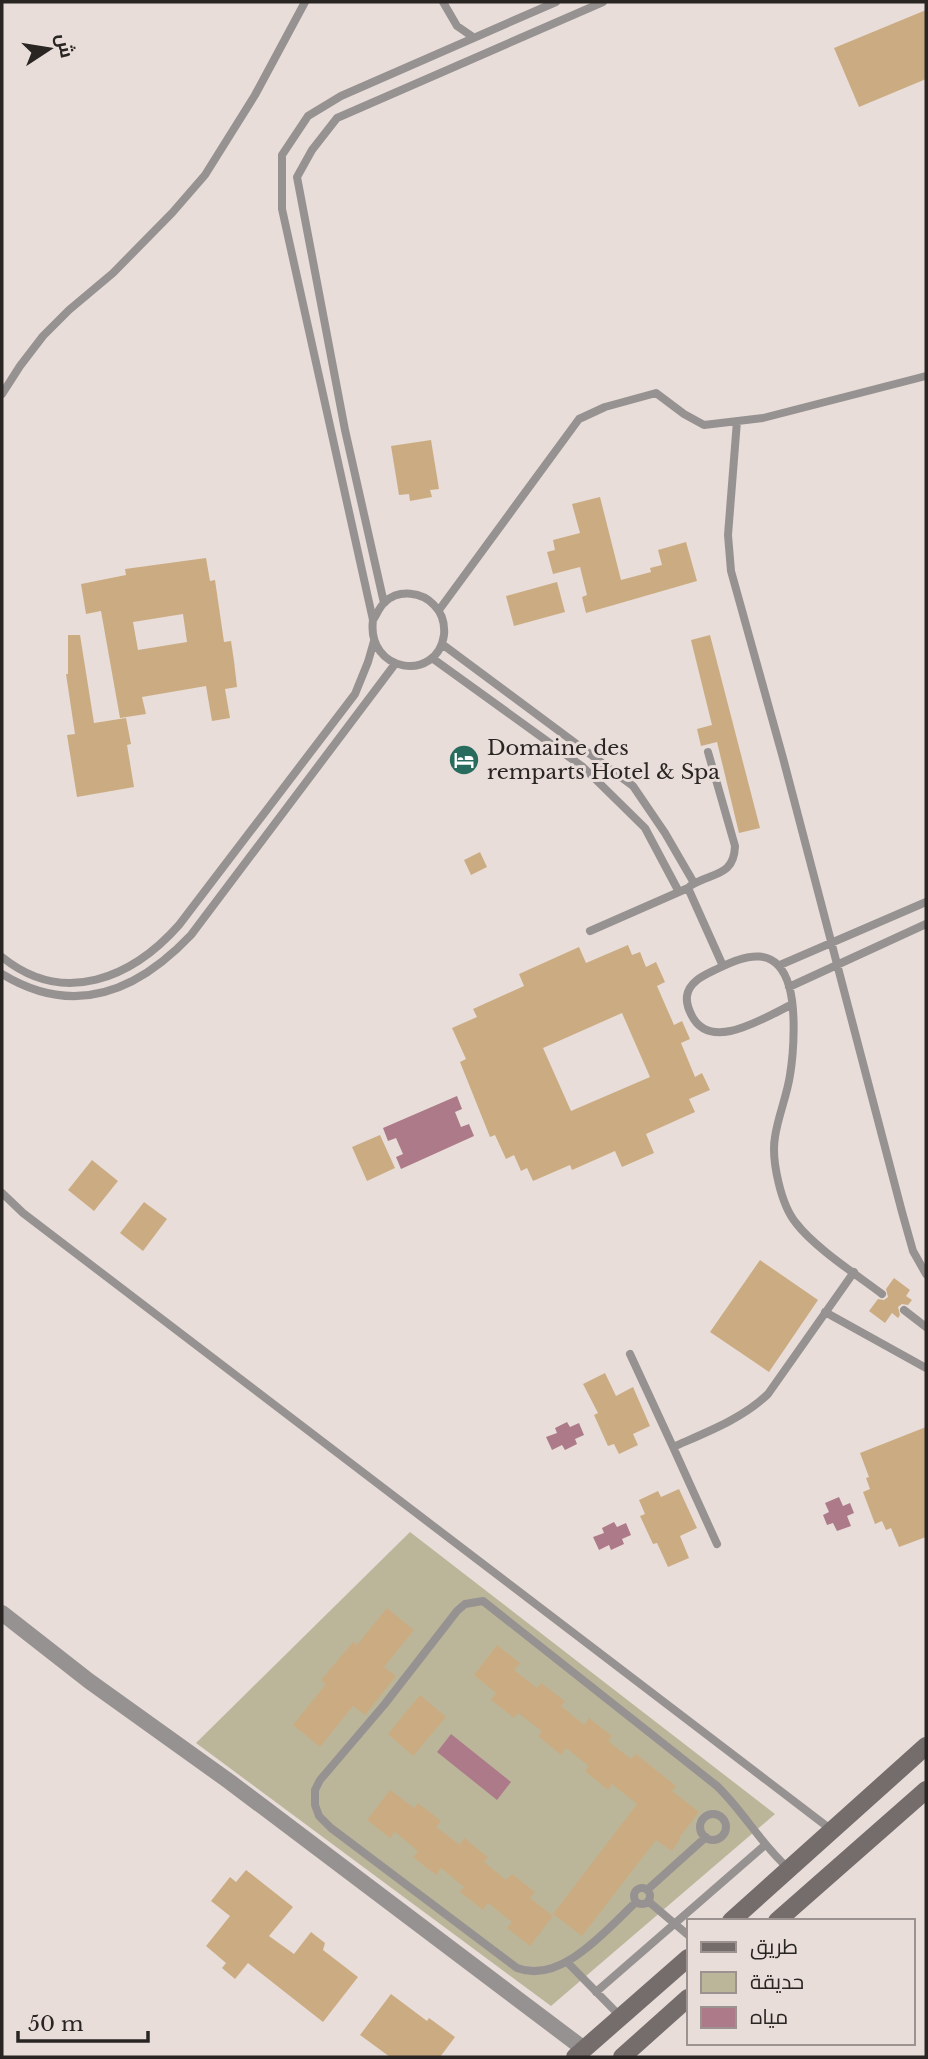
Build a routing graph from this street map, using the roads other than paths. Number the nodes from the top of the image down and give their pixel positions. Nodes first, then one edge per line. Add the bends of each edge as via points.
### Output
1 (305, 2) edge
2 (443, 2) edge
3 (556, 2) edge
4 (603, 2) edge
5 (473, 37) junction
6 (926, 376) edge
7 (2, 394) edge
8 (737, 421) junction
9 (345, 430) junction
10 (332, 433) junction
11 (384, 603) junction
12 (439, 610) junction
13 (373, 620) junction
14 (374, 641) junction
15 (442, 644) junction
16 (432, 658) junction
17 (395, 664) junction
18 (708, 752) dead end
19 (687, 888) junction
20 (203, 893) junction
21 (214, 902) junction
22 (926, 902) edge
23 (926, 924) edge
24 (590, 931) dead end
25 (831, 944) junction
26 (2, 957) edge
27 (780, 965) junction
28 (838, 965) junction
29 (723, 966) junction
30 (2, 974) edge
31 (789, 987) junction
32 (791, 1005) junction
33 (2, 1193) edge
34 (854, 1272) junction
35 (926, 1274) edge
36 (882, 1294) dead end
37 (904, 1310) dead end
38 (825, 1312) junction
39 (926, 1327) edge
40 (630, 1354) dead end
41 (926, 1368) edge
42 (673, 1447) junction
43 (717, 1544) dead end
44 (2, 1613) edge
45 (926, 1746) edge
46 (926, 1790) edge
47 (833, 1831) junction
48 (706, 1837) dead end
49 (765, 1845) junction
50 (789, 1869) junction
51 (647, 1890) junction
52 (648, 1901) junction
53 (636, 1902) junction
54 (733, 1919) edge
55 (778, 1919) edge
56 (674, 1924) junction
57 (687, 1934) edge
58 (687, 1959) edge
59 (566, 1962) junction
60 (596, 1992) junction
61 (687, 1999) edge
62 (620, 2016) junction
63 (579, 2053) edge
64 (622, 2057) edge

1 - 7 lane via 205,175 120,267 48,330
2 - 5 lane via 457,26
3 - 5 lane
4 - 9 lane via 337,118 312,150 297,177
5 - 10 lane via 341,96 308,116 282,155 282,209
6 - 8 lane
8 - 12 lane via 704,425 656,393 579,419
8 - 25 lane via 728,535 731,571
9 - 10 lane
9 - 11 lane
10 - 13 lane
11 - 12 lane via 413,594
11 - 13 lane
12 - 15 lane
13 - 14 lane
14 - 17 lane via 378,651
14 - 20 lane via 355,694
15 - 16 lane
15 - 19 lane via 633,786 665,832
16 - 17 lane via 414,666
16 - 19 lane via 583,767 645,828
17 - 21 lane
18 - 19 lane via 735,859 728,869
19 - 24 lane
19 - 29 lane
20 - 21 lane
20 - 26 lane via 160,946 103,979 75,983 47,979
21 - 30 lane via 177,950 144,977 118,988 64,995 37,990
22 - 25 lane
23 - 28 lane
25 - 27 lane
25 - 28 lane
27 - 29 lane via 761,956 740,957
27 - 31 lane
28 - 31 lane
28 - 35 lane via 910,1238
29 - 32 lane via 697,979 687,993 688,1008 707,1032 744,1027
31 - 32 lane
32 - 34 lane via 794,1046 790,1078 774,1140 779,1188 795,1222
33 - 47 lane
34 - 36 lane
34 - 38 lane
37 - 39 lane
38 - 41 lane
38 - 42 lane via 756,1405
40 - 42 lane
42 - 43 lane
44 - 63 street via 230,1782
45 - 47 street
46 - 55 street
47 - 50 street
48 - 51 lane
49 - 50 lane
49 - 56 lane
49 - 59 lane via 717,1786 483,1601 465,1604 320,1780 315,1805 331,1828 517,1968 538,1971
50 - 54 street
51 - 52 lane
51 - 53 lane via 636,1891
52 - 53 lane
52 - 56 lane
53 - 59 lane
56 - 57 lane
56 - 60 lane
58 - 62 street
59 - 60 lane
60 - 62 lane
61 - 64 street
62 - 63 street

